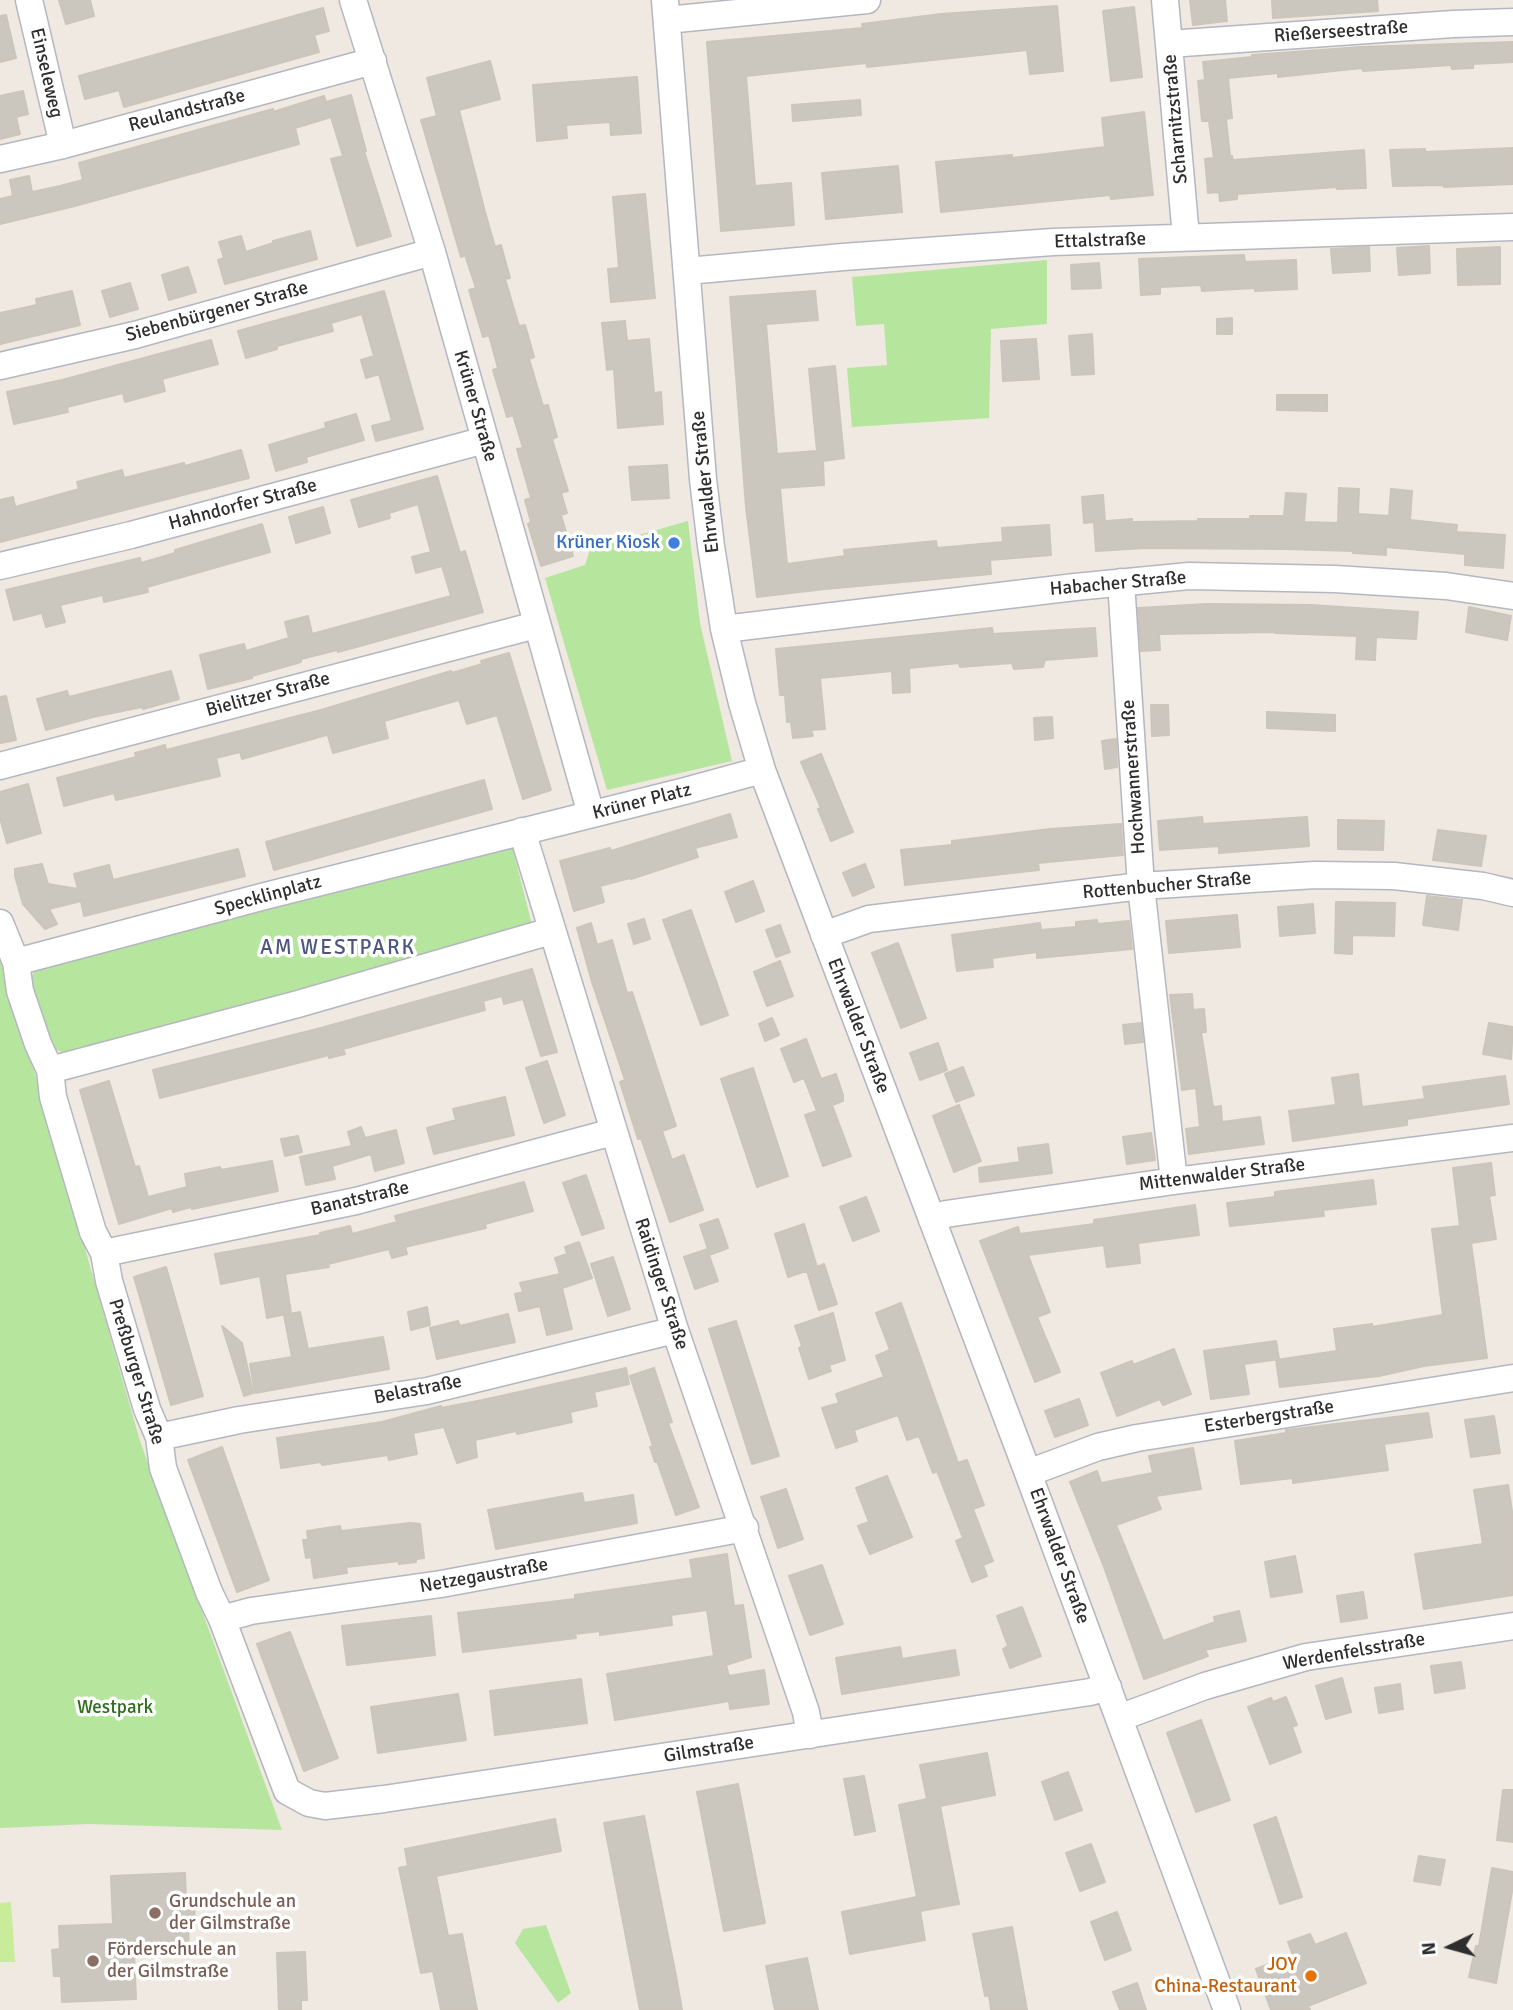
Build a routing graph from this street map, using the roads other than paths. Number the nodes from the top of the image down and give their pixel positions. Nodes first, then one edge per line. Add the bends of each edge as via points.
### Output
1 (29, 0) edge
2 (353, 0) edge
3 (867, 0) edge
4 (1165, 0) edge
5 (666, 10) edge
6 (1452, 12) edge
7 (1513, 22) edge
8 (1169, 44) junction
9 (373, 61) junction
10 (63, 145) junction
11 (0, 159) edge
12 (1513, 227) edge
13 (1186, 237) junction
14 (432, 252) junction
15 (688, 271) junction
16 (0, 366) edge
17 (485, 440) junction
18 (0, 566) edge
19 (1121, 582) junction
20 (1513, 596) edge
21 (536, 625) junction
22 (724, 629) junction
23 (0, 766) edge
24 (762, 770) junction
25 (591, 814) junction
26 (522, 831) junction
27 (1142, 886) junction
28 (1513, 893) edge
29 (0, 923) edge
30 (551, 931) junction
31 (824, 935) junction
32 (16, 962) junction
33 (50, 1070) junction
34 (613, 1132) junction
35 (1513, 1138) edge
36 (1174, 1181) junction
37 (932, 1220) junction
38 (104, 1254) junction
39 (675, 1330) junction
40 (1513, 1378) edge
41 (159, 1437) junction
42 (1028, 1473) junction
43 (745, 1528) junction
44 (222, 1619) junction
45 (1513, 1626) edge
46 (1108, 1687) junction
47 (1119, 1718) junction
48 (810, 1735) junction
49 (309, 1803) joint
50 (1227, 2010) edge

1 - 10 street, Einseleweg
2 - 9 street, Krüner Straße
3 - 5 street
4 - 8 street, Scharnitzstraße
5 - 15 street, Ehrwalder Straße
6 - 7 street, Rießerseestraße
6 - 8 street, Rießerseestraße
8 - 13 street, Scharnitzstraße
9 - 10 street, Reulandstraße
9 - 14 street, Krüner Straße
10 - 11 street, Reulandstraße
12 - 13 street, Ettalstraße
13 - 15 street, Ettalstraße
14 - 16 street, Siebenbürgener Straße via 135,335
14 - 17 street, Krüner Straße
15 - 22 street, Ehrwalder Straße via 703,479
17 - 18 street, Hahndorfer Straße via 131,536
17 - 21 street, Krüner Straße
19 - 20 street, Habacher Straße via 1189,576 1335,579 1446,586
19 - 22 street, Habacher Straße
19 - 27 street, Hochwannerstraße
21 - 23 street, Bielitzer Straße
21 - 25 street, Krüner Straße
22 - 24 street, Ehrwalder Straße
24 - 25 street, Krüner Platz
24 - 31 street, Ehrwalder Straße
25 - 26 street, Krüner Platz
26 - 30 street, Raidinger Straße
26 - 32 street, Specklinplatz
27 - 28 street, Rottenbucher Straße via 1315,875 1394,876
27 - 31 street, Rottenbucher Straße via 869,919
27 - 36 street, Hochwannerstraße
29 - 32 street, Preßburger Straße
30 - 33 street
30 - 34 street, Raidinger Straße
31 - 37 street, Ehrwalder Straße
32 - 33 street, Preßburger Straße via 20,991
33 - 38 street, Preßburger Straße via 53,1097
34 - 38 street, Banatstraße via 356,1201
34 - 39 street, Raidinger Straße
35 - 36 street, Mittenwalder Straße
36 - 37 street, Mittenwalder Straße via 946,1214
37 - 42 street, Ehrwalder Straße
38 - 41 street, Preßburger Straße
39 - 41 street, Belastraße via 427,1391
39 - 43 street, Raidinger Straße
40 - 42 street, Esterbergstraße via 1137,1438
41 - 44 street, Preßburger Straße via 163,1468
42 - 46 street, Ehrwalder Straße
43 - 44 street, Netzegaustraße via 508,1573
43 - 48 street, Raidinger Straße
44 - 49 street, Preßburger Straße via 287,1791
45 - 47 street, Werdenfelsstraße via 1306,1657 1205,1686
46 - 47 street, Ehrwalder Straße
46 - 48 street, Gilmstraße
47 - 50 street, Ehrwalder Straße
48 - 49 street, Gilmstraße via 384,1799 325,1806

